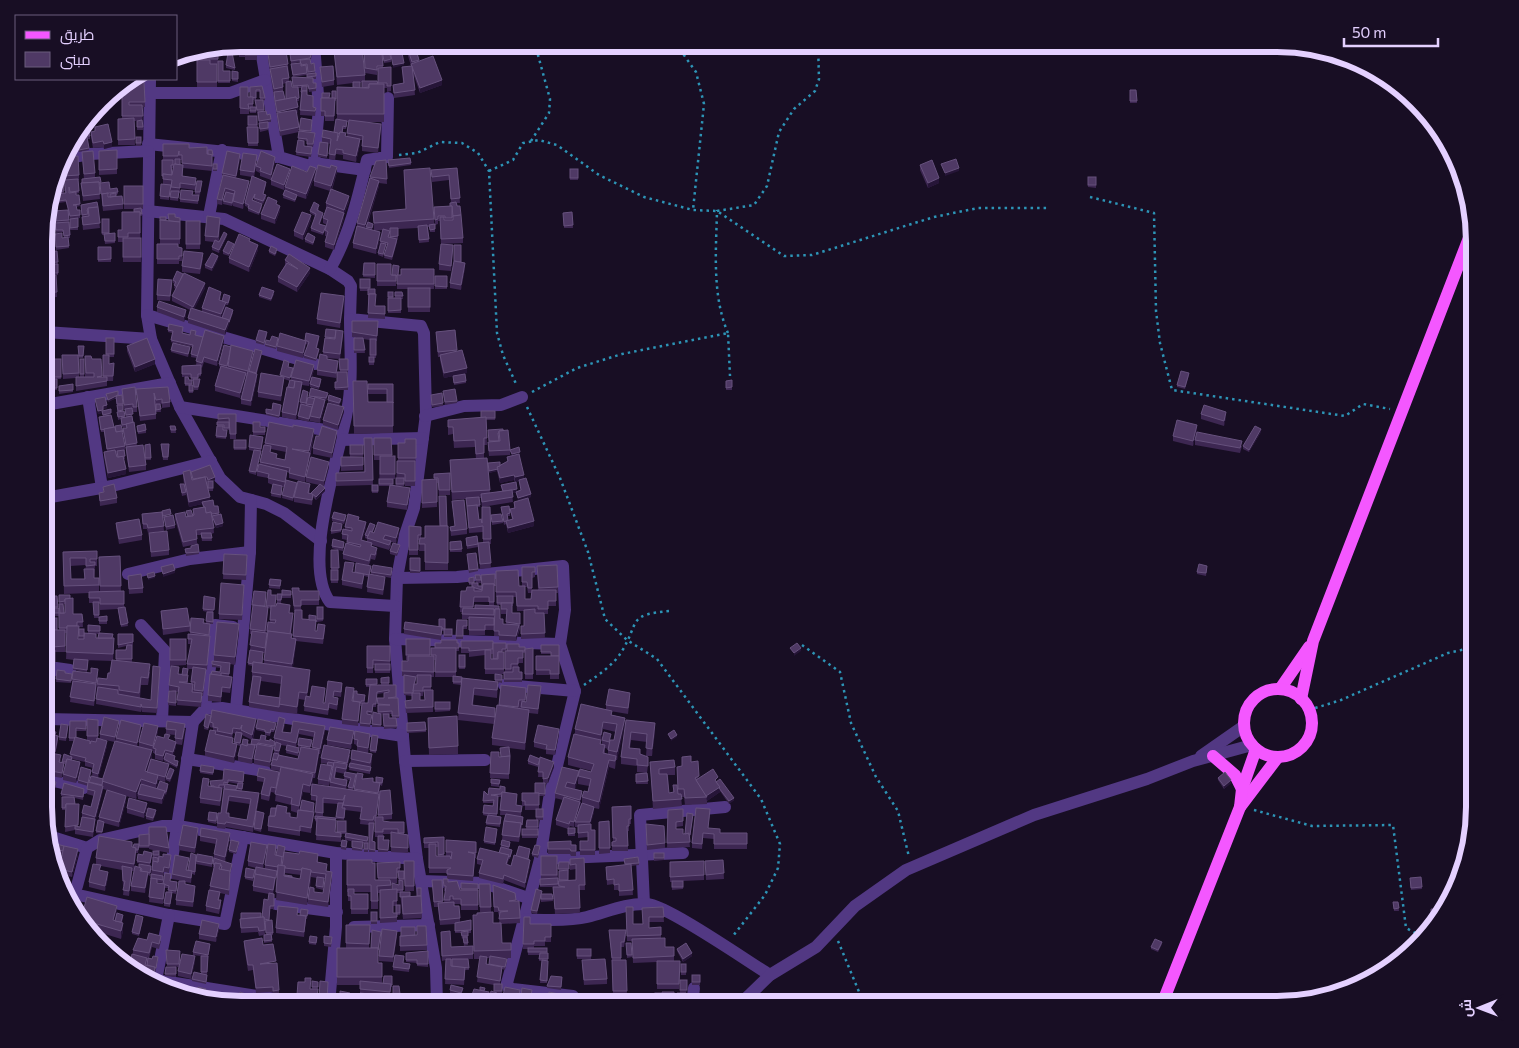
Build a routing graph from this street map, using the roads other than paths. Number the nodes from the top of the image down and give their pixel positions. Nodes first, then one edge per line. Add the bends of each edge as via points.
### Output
1 (261, 52) edge
2 (315, 52) edge
3 (150, 80) edge
4 (265, 80) junction
5 (150, 94) junction
6 (388, 98) dead end
7 (148, 147) junction
8 (222, 150) junction
9 (73, 156) edge
10 (278, 157) junction
11 (314, 163) junction
12 (365, 170) junction
13 (147, 211) junction
14 (209, 216) junction
15 (1466, 245) edge
16 (330, 269) junction
17 (147, 315) junction
18 (350, 319) junction
19 (52, 332) edge
20 (151, 339) junction
21 (315, 364) edge
22 (170, 383) junction
23 (88, 397) junction
24 (522, 397) road end
25 (52, 404) edge
26 (180, 406) junction
27 (425, 416) junction
28 (341, 436) junction
29 (423, 438) junction
30 (211, 461) junction
31 (102, 488) junction
32 (52, 497) edge
33 (251, 500) junction
34 (321, 541) junction
35 (250, 552) junction
36 (128, 574) edge
37 (397, 578) junction
38 (395, 606) junction
39 (141, 625) dead end
40 (244, 628) junction
41 (395, 640) junction
42 (1313, 640) junction
43 (560, 644) junction
44 (70, 670) dead end
45 (52, 671) edge
46 (504, 685) edge
47 (1280, 689) junction
48 (575, 691) junction
49 (1301, 698) junction
50 (205, 709) junction
51 (236, 709) junction
52 (52, 719) edge
53 (162, 721) junction
54 (193, 722) junction
55 (1244, 726) junction
56 (403, 736) junction
57 (1254, 747) junction
58 (1213, 756) junction
59 (1278, 757) junction
60 (187, 759) junction
61 (485, 760) dead end
62 (405, 761) junction
63 (1193, 762) junction
64 (265, 771) edge
65 (52, 781) edge
66 (84, 788) edge
67 (1242, 789) junction
68 (1240, 806) junction
69 (725, 807) dead end
70 (178, 826) junction
71 (243, 837) junction
72 (55, 838) edge
73 (87, 848) junction
74 (336, 853) junction
75 (683, 853) dead end
76 (641, 855) junction
77 (417, 859) junction
78 (540, 859) junction
79 (170, 873) edge
80 (422, 881) junction
81 (73, 892) edge
82 (528, 898) junction
83 (77, 899) edge
84 (276, 904) edge
85 (644, 904) junction
86 (337, 912) junction
87 (169, 915) junction
88 (522, 920) junction
89 (429, 924) junction
90 (336, 927) junction
91 (154, 974) edge
92 (770, 975) junction
93 (172, 982) edge
94 (694, 988) dead end
95 (258, 996) edge
96 (330, 996) edge
97 (437, 996) edge
98 (573, 996) edge
99 (693, 996) edge
100 (748, 996) edge
101 (1165, 996) edge

1 - 4 street
2 - 11 street via 320,108
3 - 5 street
4 - 5 street via 230,93
4 - 10 street
5 - 7 street
6 - 12 street via 387,157 367,160
7 - 8 street
7 - 9 street
7 - 13 street
8 - 10 street
8 - 14 street
10 - 11 street via 310,166
11 - 12 street
12 - 16 street via 350,225
13 - 14 street
13 - 17 street
14 - 16 street via 239,224
15 - 42 main road
16 - 18 street via 348,281 350,286
17 - 20 street
17 - 21 street
18 - 27 street via 421,326 424,333
18 - 28 street via 348,410
19 - 20 street
20 - 22 street
22 - 23 street
22 - 26 street
23 - 25 street
23 - 31 street
24 - 27 street via 501,405 464,406
26 - 28 street
26 - 30 street
27 - 29 street
28 - 29 street
28 - 34 street via 326,500
29 - 37 street via 414,508 405,534
30 - 31 street
30 - 33 street via 229,489
31 - 32 street
33 - 34 street via 284,513
33 - 35 street
34 - 38 street via 323,586 330,602
35 - 36 street via 190,559
35 - 40 street
37 - 38 street
37 - 43 street via 457,577 563,566 565,610
38 - 41 street
39 - 53 street via 165,650
40 - 50 street via 215,625
40 - 51 street
41 - 43 street
41 - 56 street
42 - 47 main road
42 - 49 main road
43 - 48 street
44 - 45 street via 56,668
46 - 48 street
47 - 49 main road
47 - 55 main road via 1266,692 1254,700 1246,712
48 - 78 street via 549,799
49 - 59 main road via 1312,723 1306,741 1292,755
50 - 51 street
50 - 54 street
51 - 56 street
52 - 53 street
53 - 54 street
54 - 60 street
55 - 57 main road
55 - 63 street
56 - 62 street
57 - 58 street
57 - 59 main road via 1266,755
57 - 67 main road
58 - 63 street
58 - 67 main road via 1232,770
59 - 68 main road
60 - 64 street
60 - 70 street
61 - 62 street
62 - 77 street
63 - 92 street via 1034,815 911,868 855,906 816,947
65 - 66 street
67 - 68 main road
68 - 101 main road
69 - 76 street via 640,815
70 - 71 street
70 - 73 street via 162,826 100,840
70 - 79 street
71 - 74 street
71 - 87 street via 225,924
72 - 73 street
73 - 81 street
74 - 77 street
74 - 86 street
75 - 76 street
76 - 78 street
76 - 85 street
77 - 80 street
78 - 82 street
80 - 82 street via 484,883
80 - 89 street
82 - 88 street
83 - 87 street
84 - 86 street
85 - 88 street via 605,910 587,917
85 - 92 street via 660,907
86 - 90 street
87 - 91 street
88 - 98 street via 508,987
89 - 90 street
89 - 97 street
90 - 96 street
92 - 100 street
93 - 95 street
94 - 99 street

